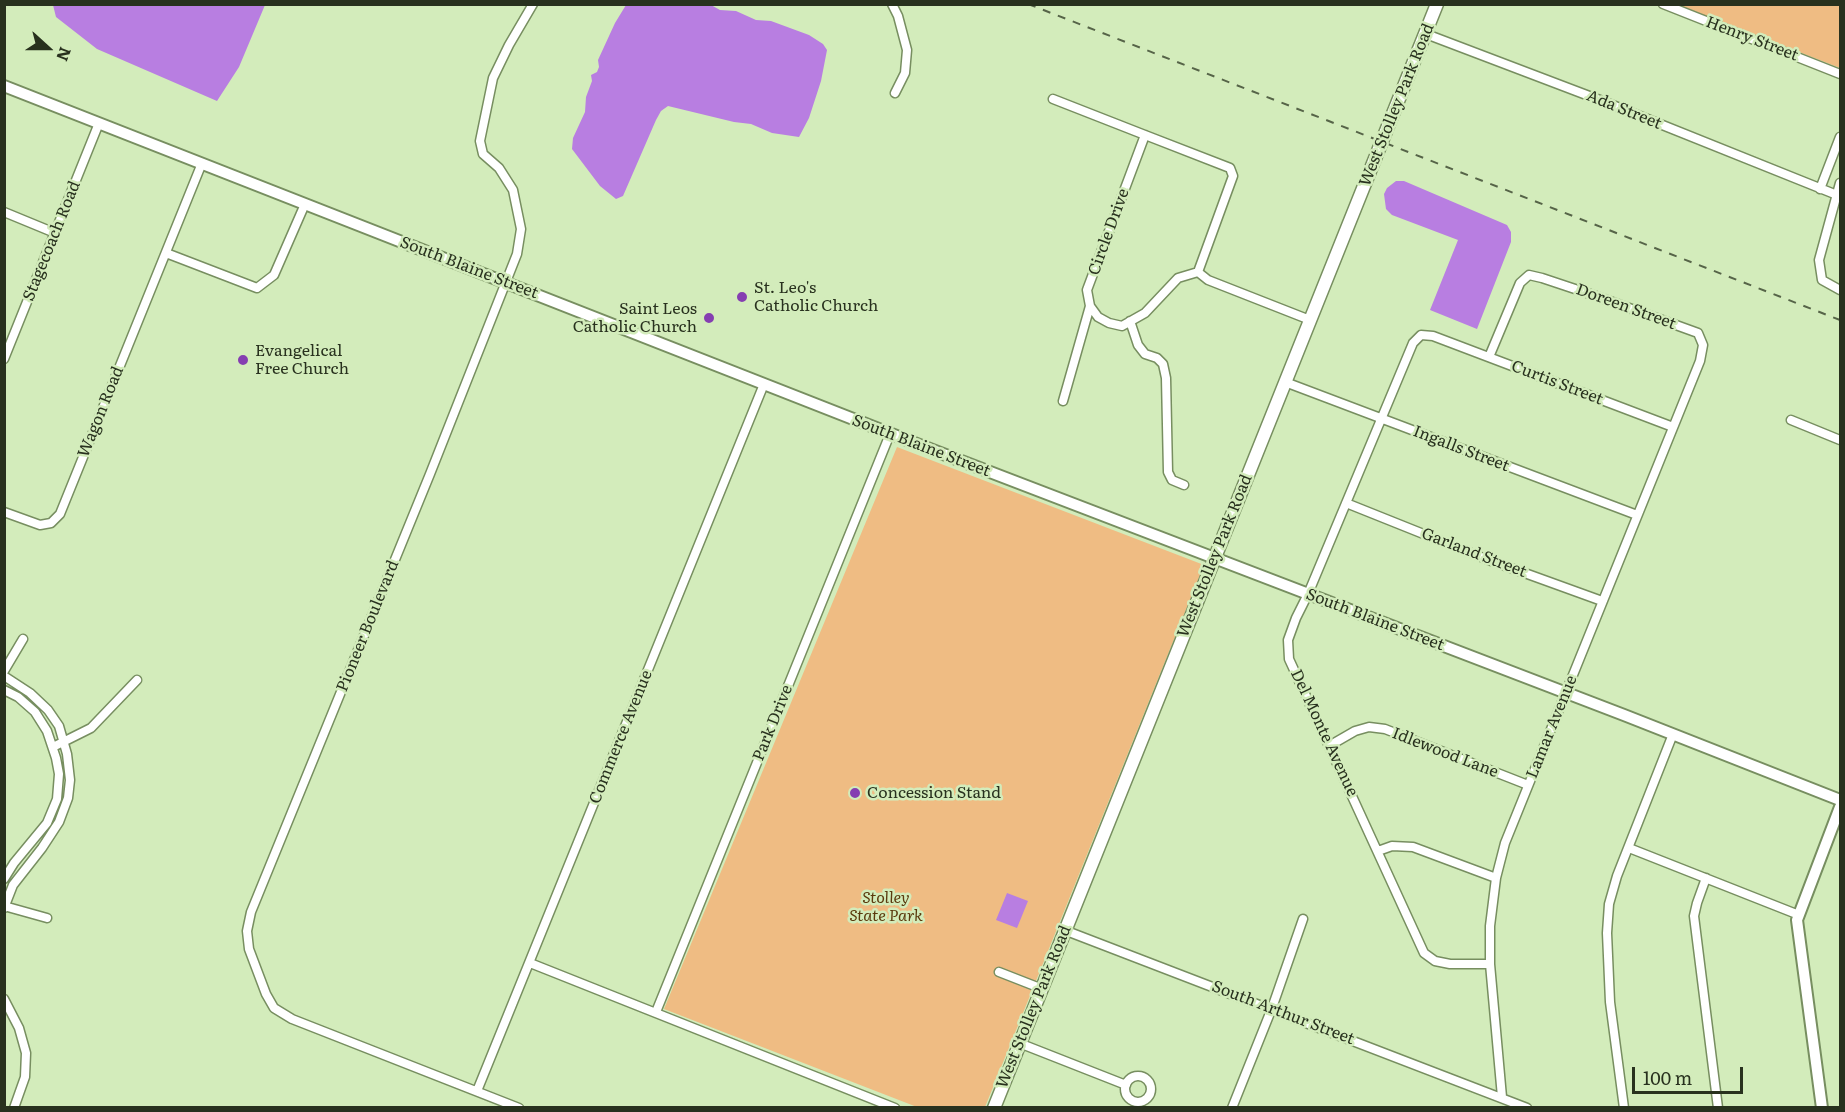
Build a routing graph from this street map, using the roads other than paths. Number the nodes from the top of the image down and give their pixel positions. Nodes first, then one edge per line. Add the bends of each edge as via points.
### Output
1 (533, 4) edge
2 (892, 4) edge
3 (1437, 4) edge
4 (1663, 4) edge
5 (1426, 34) junction
6 (1840, 74) edge
7 (4, 86) edge
8 (895, 93) dead end
9 (1053, 99) dead end
10 (99, 123) junction
11 (1145, 135) junction
12 (1840, 137) edge
13 (202, 164) junction
14 (1840, 183) edge
15 (1820, 189) junction
16 (1837, 195) junction
17 (305, 204) junction
18 (4, 212) edge
19 (55, 233) junction
20 (166, 253) junction
21 (1198, 273) junction
22 (507, 283) junction
23 (1840, 290) edge
24 (1090, 306) junction
25 (1310, 320) junction
26 (1130, 321) junction
27 (1441, 339) joint
28 (8, 342) edge
29 (1702, 348) joint
30 (1489, 357) junction
31 (4, 358) edge
32 (1285, 382) junction
33 (764, 384) junction
34 (1063, 401) dead end
35 (1382, 419) junction
36 (1791, 420) dead end
37 (1673, 428) junction
38 (890, 434) junction
39 (1840, 440) edge
40 (1184, 485) dead end
41 (1346, 503) junction
42 (4, 512) edge
43 (1637, 515) junction
44 (1215, 558) junction
45 (1308, 594) junction
46 (1602, 601) junction
47 (23, 639) dead end
48 (4, 671) edge
49 (4, 676) edge
50 (137, 680) dead end
51 (4, 690) edge
52 (1566, 693) junction
53 (1673, 734) junction
54 (64, 742) junction
55 (1329, 746) junction
56 (53, 747) junction
57 (1528, 785) junction
58 (1840, 800) edge
59 (1840, 807) edge
60 (1629, 848) junction
61 (1378, 851) junction
62 (1496, 878) junction
63 (1706, 878) junction
64 (4, 879) edge
65 (5, 907) edge
66 (1799, 915) junction
67 (47, 918) dead end
68 (1303, 919) dead end
69 (1064, 930) junction
70 (530, 963) junction
71 (1490, 964) junction
72 (999, 972) dead end
73 (1041, 988) junction
74 (4, 999) edge
75 (1272, 1008) junction
76 (657, 1012) junction
77 (1018, 1042) junction
78 (1126, 1084) dead end
79 (477, 1091) junction
80 (1502, 1096) junction
81 (14, 1107) edge
82 (519, 1107) edge
83 (895, 1107) edge
84 (994, 1107) edge
85 (1232, 1107) edge
86 (1527, 1107) edge
87 (1624, 1107) edge
88 (1718, 1107) edge
89 (1822, 1107) edge

1 - 22 street, Pioneer Boulevard via 494,78 480,141 483,154 499,168 513,190 518,209 521,229
2 - 8 street via 907,50 905,73
3 - 5 main road, West Stolley Park Road
4 - 6 street, Henry Street
5 - 15 street, Ada Street
5 - 25 main road, West Stolley Park Road
7 - 10 street, South Blaine Street
9 - 11 street
10 - 13 street, South Blaine Street
10 - 19 street, Stagecoach Road
11 - 21 street via 1230,168 1233,176
11 - 24 street, Circle Drive via 1087,290
12 - 15 street
13 - 17 street, South Blaine Street
13 - 20 street, Wagon Road
14 - 16 street
15 - 16 street, Ada Street
16 - 23 street via 1819,260 1822,280
17 - 20 street via 274,275 256,288
17 - 22 street, South Blaine Street
18 - 19 street
19 - 28 street, Stagecoach Road
20 - 42 street, Wagon Road via 60,514 51,524 40,525
21 - 25 street
21 - 26 street via 1179,278 1145,313
22 - 33 street, South Blaine Street
22 - 79 street, Pioneer Boulevard via 251,912 247,931 249,949 274,1008 292,1019
24 - 26 street via 1109,323 1122,326
24 - 34 street, Circle Drive
25 - 32 main road, West Stolley Park Road
26 - 40 street via 1138,345 1163,364 1168,472 1172,480
27 - 30 street, Curtis Street
27 - 35 street, Del Monte Avenue via 1420,335 1413,343
28 - 31 street, Stagecoach Road
29 - 30 street, Doreen Street via 1698,333 1529,275 1520,283
29 - 37 street, Lamar Avenue
30 - 37 street, Curtis Street
32 - 35 street, Ingalls Street
32 - 44 main road, West Stolley Park Road
33 - 38 street, South Blaine Street
33 - 70 street, Commerce Avenue
35 - 41 street, Del Monte Avenue
35 - 43 street, Ingalls Street
36 - 39 street
37 - 43 street, Lamar Avenue
38 - 44 street, South Blaine Street
38 - 76 street, Park Drive
41 - 45 street, Del Monte Avenue
41 - 46 street, Garland Street
43 - 46 street, Lamar Avenue
44 - 45 street, South Blaine Street
44 - 69 main road, West Stolley Park Road
45 - 52 street, South Blaine Street
45 - 55 street, Del Monte Avenue via 1288,640 1289,659
46 - 52 street, Lamar Avenue
47 - 48 street
49 - 54 street via 48,710
50 - 54 street via 91,729
51 - 56 street via 35,712
52 - 53 street, South Blaine Street
52 - 57 street, Lamar Avenue
53 - 58 street, South Blaine Street
53 - 60 street
54 - 56 street
54 - 65 street via 70,780 68,798 59,822 13,885
55 - 57 street, Idlewood Lane via 1355,731 1369,727 1385,729
55 - 61 street, Del Monte Avenue
56 - 64 street via 59,774 57,800 46,823
57 - 62 street, Lamar Avenue
59 - 66 street
60 - 63 street
60 - 87 street via 1609,904 1607,933 1610,1002
61 - 62 street via 1392,846 1413,847
61 - 71 street, Del Monte Avenue via 1424,954 1450,964
62 - 71 street, Lamar Avenue
63 - 66 street
63 - 88 street via 1694,916
65 - 67 street
66 - 89 street
68 - 75 street
69 - 73 main road, West Stolley Park Road
69 - 75 street, South Arthur Street
70 - 76 street
70 - 79 street, Commerce Avenue
71 - 80 street, Lamar Avenue
72 - 73 street
73 - 77 main road, West Stolley Park Road
74 - 81 street via 26,1053 25,1077
75 - 80 street, South Arthur Street
75 - 85 street
76 - 83 street
77 - 78 street
77 - 84 main road, West Stolley Park Road
79 - 82 street, Pioneer Boulevard
80 - 86 street

